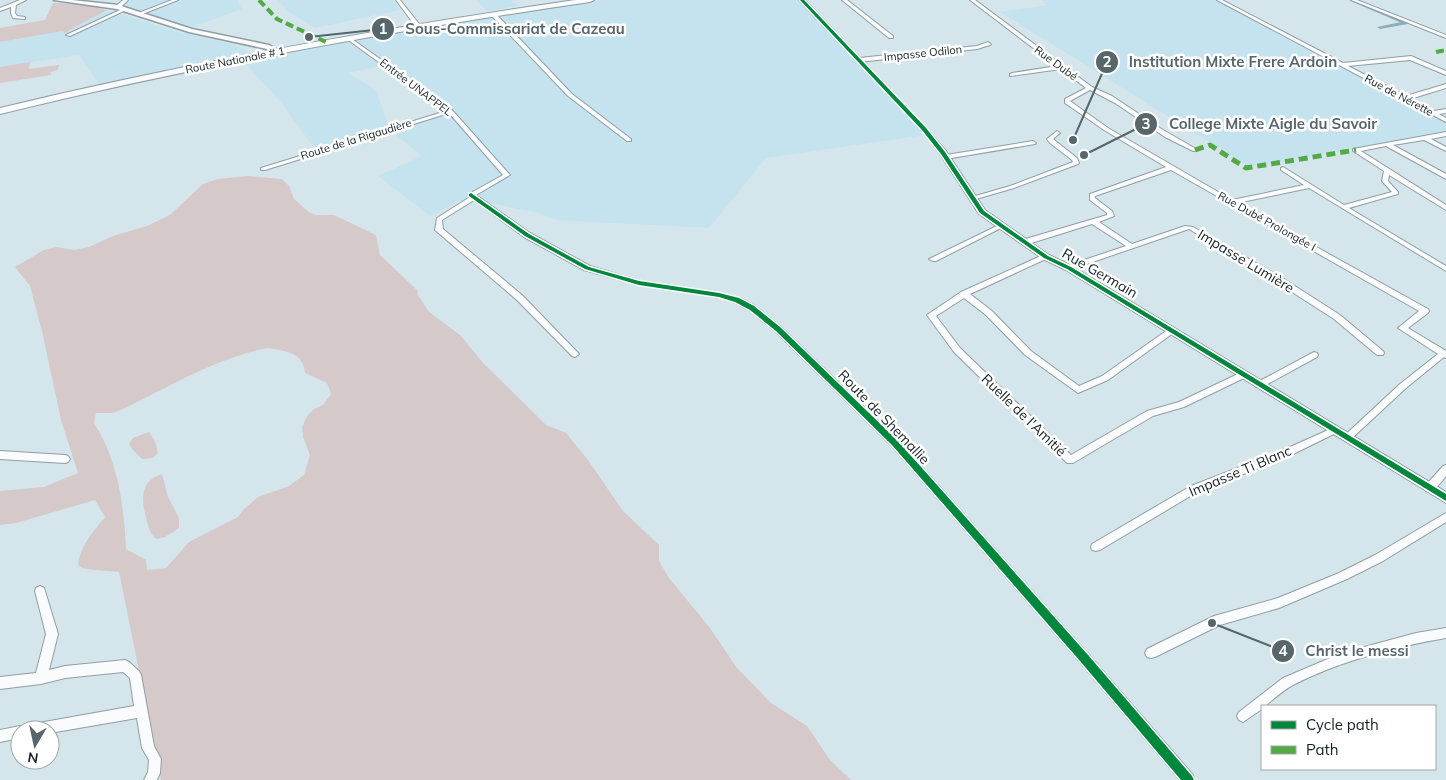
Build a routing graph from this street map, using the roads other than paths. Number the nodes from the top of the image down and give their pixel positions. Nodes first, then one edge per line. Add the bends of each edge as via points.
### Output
1 (24, 0) edge
2 (57, 0) edge
3 (70, 0) edge
4 (126, 0) edge
5 (176, 0) edge
6 (398, 0) edge
7 (590, 0) edge
8 (802, 0) edge
9 (844, 0) edge
10 (972, 0) edge
11 (1219, 0) edge
12 (1353, 0) edge
13 (580, 1) edge
14 (14, 5) junction
15 (121, 8) junction
16 (0, 10) edge
17 (138, 14) junction
18 (493, 14) junction
19 (23, 18) dead end
20 (418, 26) junction
21 (68, 35) dead end
22 (891, 37) dead end
23 (1446, 37) edge
24 (349, 38) junction
25 (988, 44) dead end
26 (277, 51) junction
27 (1411, 58) joint
28 (859, 60) junction
29 (1343, 65) junction
30 (1062, 67) junction
31 (1446, 73) edge
32 (1012, 75) dead end
33 (1446, 86) edge
34 (1090, 88) junction
35 (1406, 98) junction
36 (450, 111) junction
37 (1446, 111) edge
38 (0, 112) edge
39 (1433, 113) junction
40 (1446, 120) edge
41 (1056, 133) dead end
42 (1446, 134) edge
43 (1425, 138) junction
44 (630, 140) dead end
45 (1033, 143) dead end
46 (1388, 145) junction
47 (1446, 149) edge
48 (1195, 150) dead end
49 (946, 157) junction
50 (1172, 167) junction
51 (263, 169) dead end
52 (1283, 169) dead end
53 (1387, 170) junction
54 (1446, 177) edge
55 (1410, 185) junction
56 (1311, 186) junction
57 (1396, 193) junction
58 (473, 196) junction
59 (974, 198) junction
60 (1231, 202) junction
61 (1343, 207) junction
62 (1446, 208) edge
63 (1094, 222) junction
64 (1001, 226) junction
65 (1025, 242) junction
66 (1131, 246) junction
67 (1046, 257) junction
68 (933, 259) dead end
69 (1069, 268) junction
70 (1446, 269) edge
71 (964, 294) junction
72 (1172, 331) junction
73 (1380, 353) dead end
74 (575, 354) dead end
75 (1445, 354) edge
76 (1314, 355) dead end
77 (1243, 375) junction
78 (1260, 385) junction
79 (1334, 430) junction
80 (1346, 438) junction
81 (0, 455) edge
82 (65, 459) dead end
83 (1446, 469) edge
84 (1429, 488) junction
85 (1446, 498) edge
86 (1446, 517) edge
87 (1096, 547) dead end
88 (40, 592) dead end
89 (1446, 633) edge
90 (1152, 653) dead end
91 (41, 678) junction
92 (0, 683) edge
93 (141, 711) junction
94 (1243, 716) dead end
95 (60, 725) edge
96 (150, 780) edge
97 (1188, 780) edge

1 - 14 street
2 - 3 main road
3 - 15 main road
4 - 15 street
5 - 17 street
6 - 20 street
7 - 13 main road, Route Nationale # 1
8 - 28 street, Rue Germain
9 - 22 street
10 - 30 street, Rue Dubé
11 - 29 street, Rue de Nérette
12 - 23 street
13 - 18 main road, Route Nationale # 1
14 - 16 street
14 - 19 street via 13,13
15 - 17 main road
15 - 21 street
17 - 26 main road via 191,31
18 - 20 main road, Route Nationale # 1
18 - 44 street via 570,95
20 - 24 main road, Route Nationale # 1
24 - 26 main road, Route Nationale # 1
24 - 36 street, Entrée UNAPPEL
25 - 28 street, Impasse Odilon
26 - 38 main road, Route Nationale # 1
27 - 29 street
27 - 31 street
28 - 49 street, Rue Germain via 915,118
29 - 35 street, Rue de Nérette
30 - 32 street
30 - 34 street, Rue Dubé
33 - 35 street
34 - 48 street, Rue Dubé
34 - 50 street, Rue Dubé Prolongée I via 1067,102
35 - 39 street, Rue de Nérette
36 - 51 street, Route de la Rigaudière
36 - 58 street, Entrée UNAPPEL via 507,175
37 - 39 street
39 - 40 street, Rue de Nérette
41 - 59 street via 1050,139 1076,163
42 - 43 street
43 - 46 street
43 - 47 street
45 - 49 street
46 - 53 street via 1355,150
46 - 54 street
49 - 59 street, Rue Germain
50 - 60 street, Rue Dubé Prolongée I
50 - 63 street via 1092,195 1092,199 1111,216
52 - 56 street
53 - 55 street
53 - 57 street via 1385,181
55 - 57 street
55 - 62 street
56 - 60 street
56 - 61 street
57 - 61 street
58 - 74 street, Entrée UNAPPEL via 439,219 439,230 520,298
58 - 97 street, Route de Shemallie via 528,235 587,268 639,283 736,300 752,308 778,329 895,443
59 - 64 street, Rue Germain via 982,212
60 - 75 street, Rue Dubé Prolongée I via 1425,311 1402,328
61 - 70 street
63 - 65 street
63 - 66 street
64 - 65 street, Rue Germain
64 - 68 street
65 - 67 street, Rue Germain
66 - 69 street, Impasse Lumière
66 - 73 street, Impasse Lumière via 1191,228 1336,317
67 - 69 street, Rue Germain
67 - 71 street
69 - 72 street, Rue Germain
71 - 72 street via 990,313 1028,353 1078,390 1105,378
71 - 77 street, Ruelle de l'Amitié via 931,315 957,350 1070,460 1150,413 1181,405
72 - 77 street, Rue Germain
75 - 80 street via 1403,386
76 - 78 street
77 - 78 street, Rue Germain
78 - 79 street, Rue Germain
79 - 80 street, Rue Germain
79 - 87 street, Impasse Ti Blanc via 1284,454 1194,489
80 - 84 street, Rue Germain
81 - 82 street
83 - 84 street
84 - 85 street, Rue Germain
86 - 90 street via 1343,576 1279,603 1218,620
88 - 91 street via 52,634
89 - 94 street via 1346,658 1287,682
91 - 92 street
91 - 93 street via 65,672 125,666 135,675
93 - 95 street
93 - 96 street via 148,748 155,760

